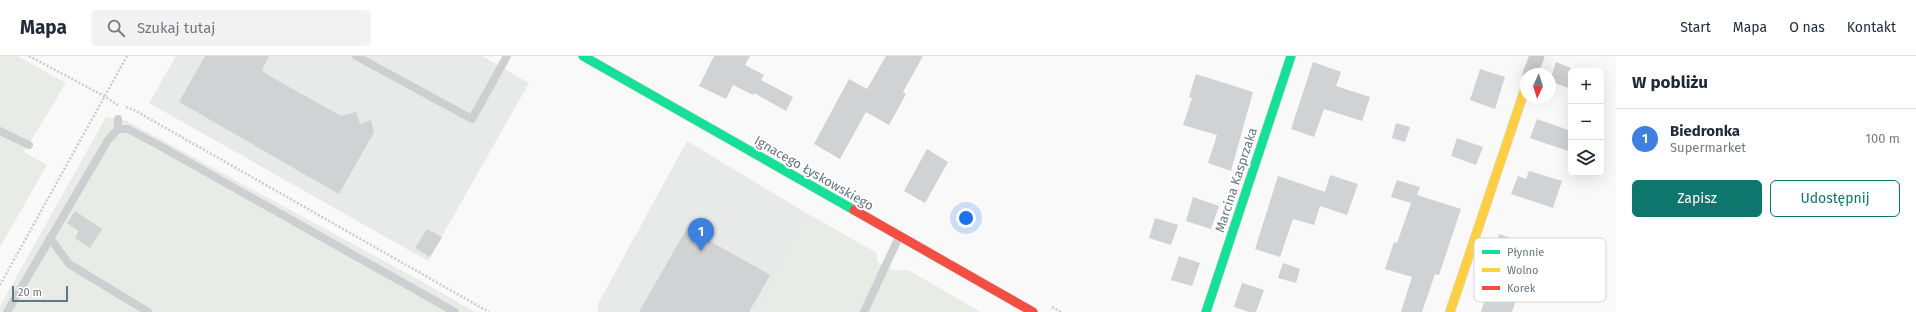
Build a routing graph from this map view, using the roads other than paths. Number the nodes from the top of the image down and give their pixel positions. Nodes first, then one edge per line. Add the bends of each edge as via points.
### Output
1 (356, 56) edge
2 (507, 56) edge
3 (583, 56) edge
4 (1291, 56) edge
5 (1536, 56) edge
6 (1532, 68) edge
7 (1520, 104) edge
8 (118, 119) road end
9 (118, 129) junction
10 (0, 131) edge
11 (29, 145) dead end
12 (899, 236) junction
13 (50, 238) junction
14 (1475, 238) edge
15 (1474, 241) edge
16 (7, 312) edge
17 (148, 312) edge
18 (455, 312) edge
19 (864, 312) edge
20 (1033, 312) edge
21 (1206, 312) edge
22 (1450, 312) edge

1 - 2 lane via 472,119
3 - 12 street, Ignacego Łyskowskiego
4 - 21 street, Marcina Kasprzaka
5 - 6 street
7 - 14 street
8 - 9 lane
9 - 13 lane via 108,140
9 - 18 lane via 128,129 160,146
10 - 11 lane
12 - 19 lane
12 - 20 street, Ignacego Łyskowskiego
13 - 16 lane
13 - 17 lane via 69,264
15 - 22 street

